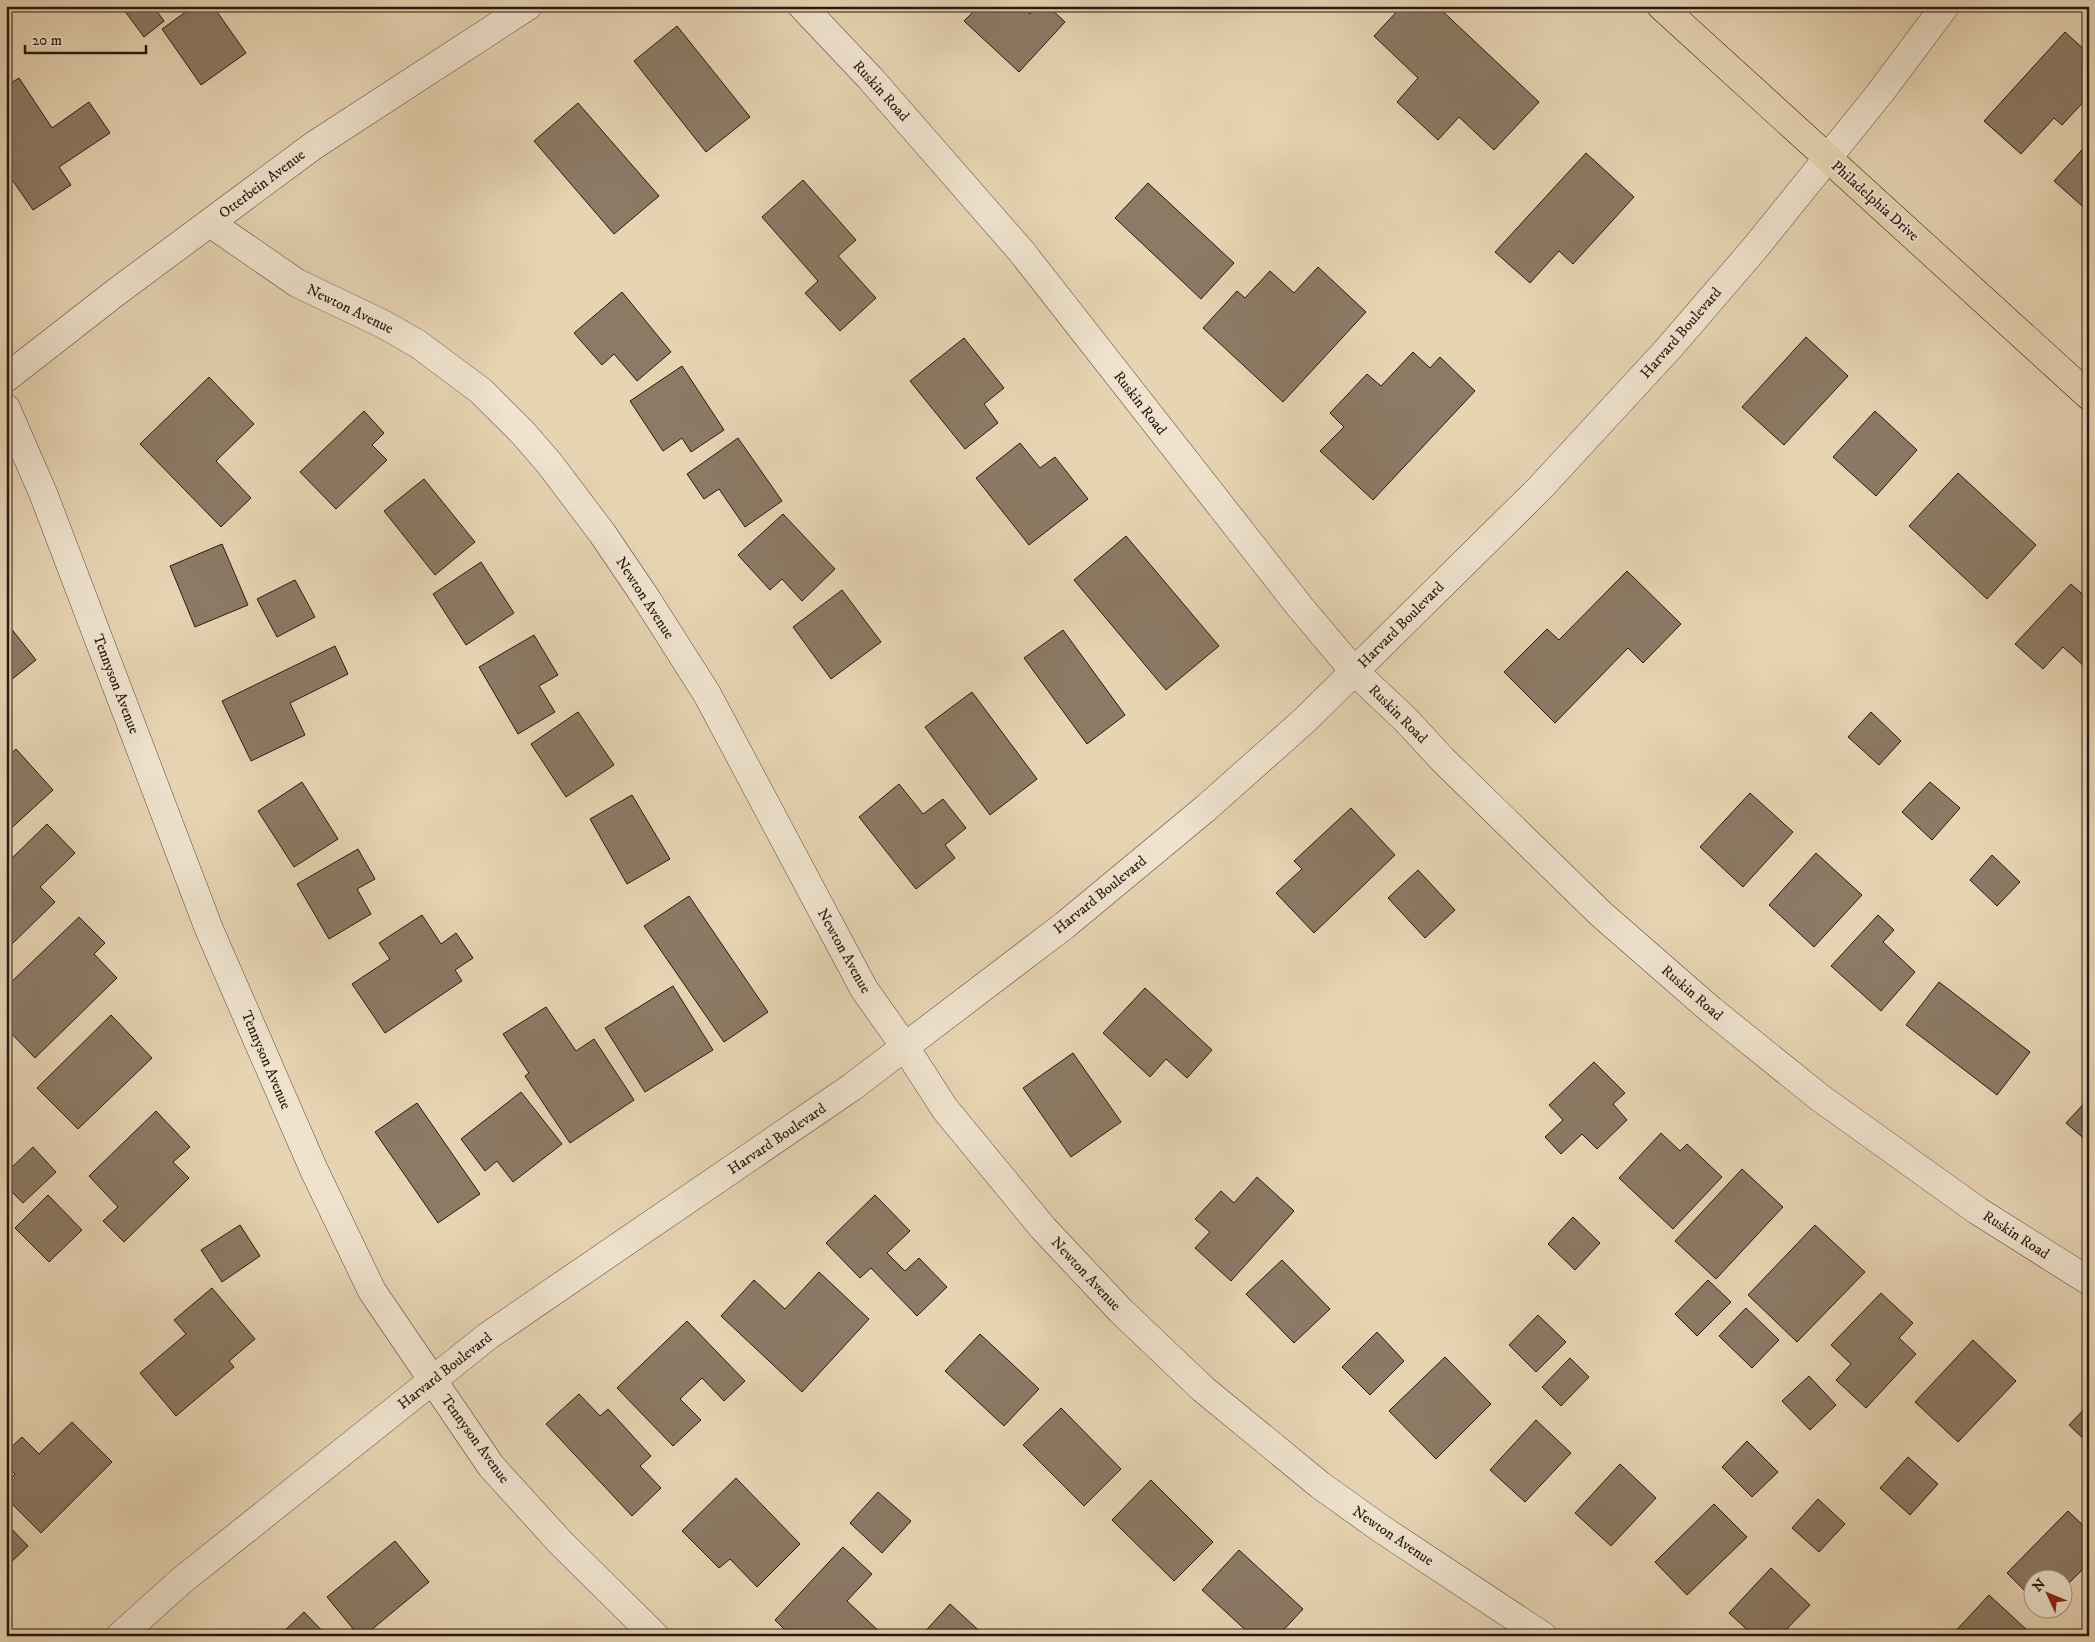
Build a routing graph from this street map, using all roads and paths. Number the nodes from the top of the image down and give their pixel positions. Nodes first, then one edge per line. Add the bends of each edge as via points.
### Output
1 (528, 6) edge
2 (802, 6) edge
3 (1661, 6) edge
4 (1944, 6) edge
5 (1828, 158) junction
6 (210, 223) junction
7 (6, 378) edge
8 (2089, 396) edge
9 (6, 408) edge
10 (1354, 671) junction
11 (905, 1047) junction
12 (2089, 1281) edge
13 (432, 1380) junction
14 (120, 1636) edge
15 (655, 1636) edge
16 (1543, 1636) edge

1 - 6 street, Otterbein Avenue via 313,146
2 - 10 street, Ruskin Road via 870,78 1021,251 1300,607
3 - 5 main road, Philadelphia Drive
4 - 5 street, Harvard Boulevard
5 - 8 main road, Philadelphia Drive
5 - 10 street, Harvard Boulevard via 1756,248 1540,488
6 - 7 street, Otterbein Avenue via 115,292
6 - 11 street, Newton Avenue via 298,283 418,344 481,392 549,463 619,558 707,694 864,989
9 - 13 street, Tennyson Avenue via 46,502 209,928 314,1170 372,1291
10 - 11 street, Harvard Boulevard via 1206,808 1065,925
10 - 12 street, Ruskin Road via 1601,914 1711,1010 1819,1096 1970,1205
11 - 13 street, Harvard Boulevard via 852,1087 488,1336
11 - 16 street, Newton Avenue via 945,1109 1043,1228 1121,1311 1203,1389 1320,1485
13 - 14 street, Harvard Boulevard via 181,1581
13 - 15 street, Tennyson Avenue via 491,1466 560,1542

